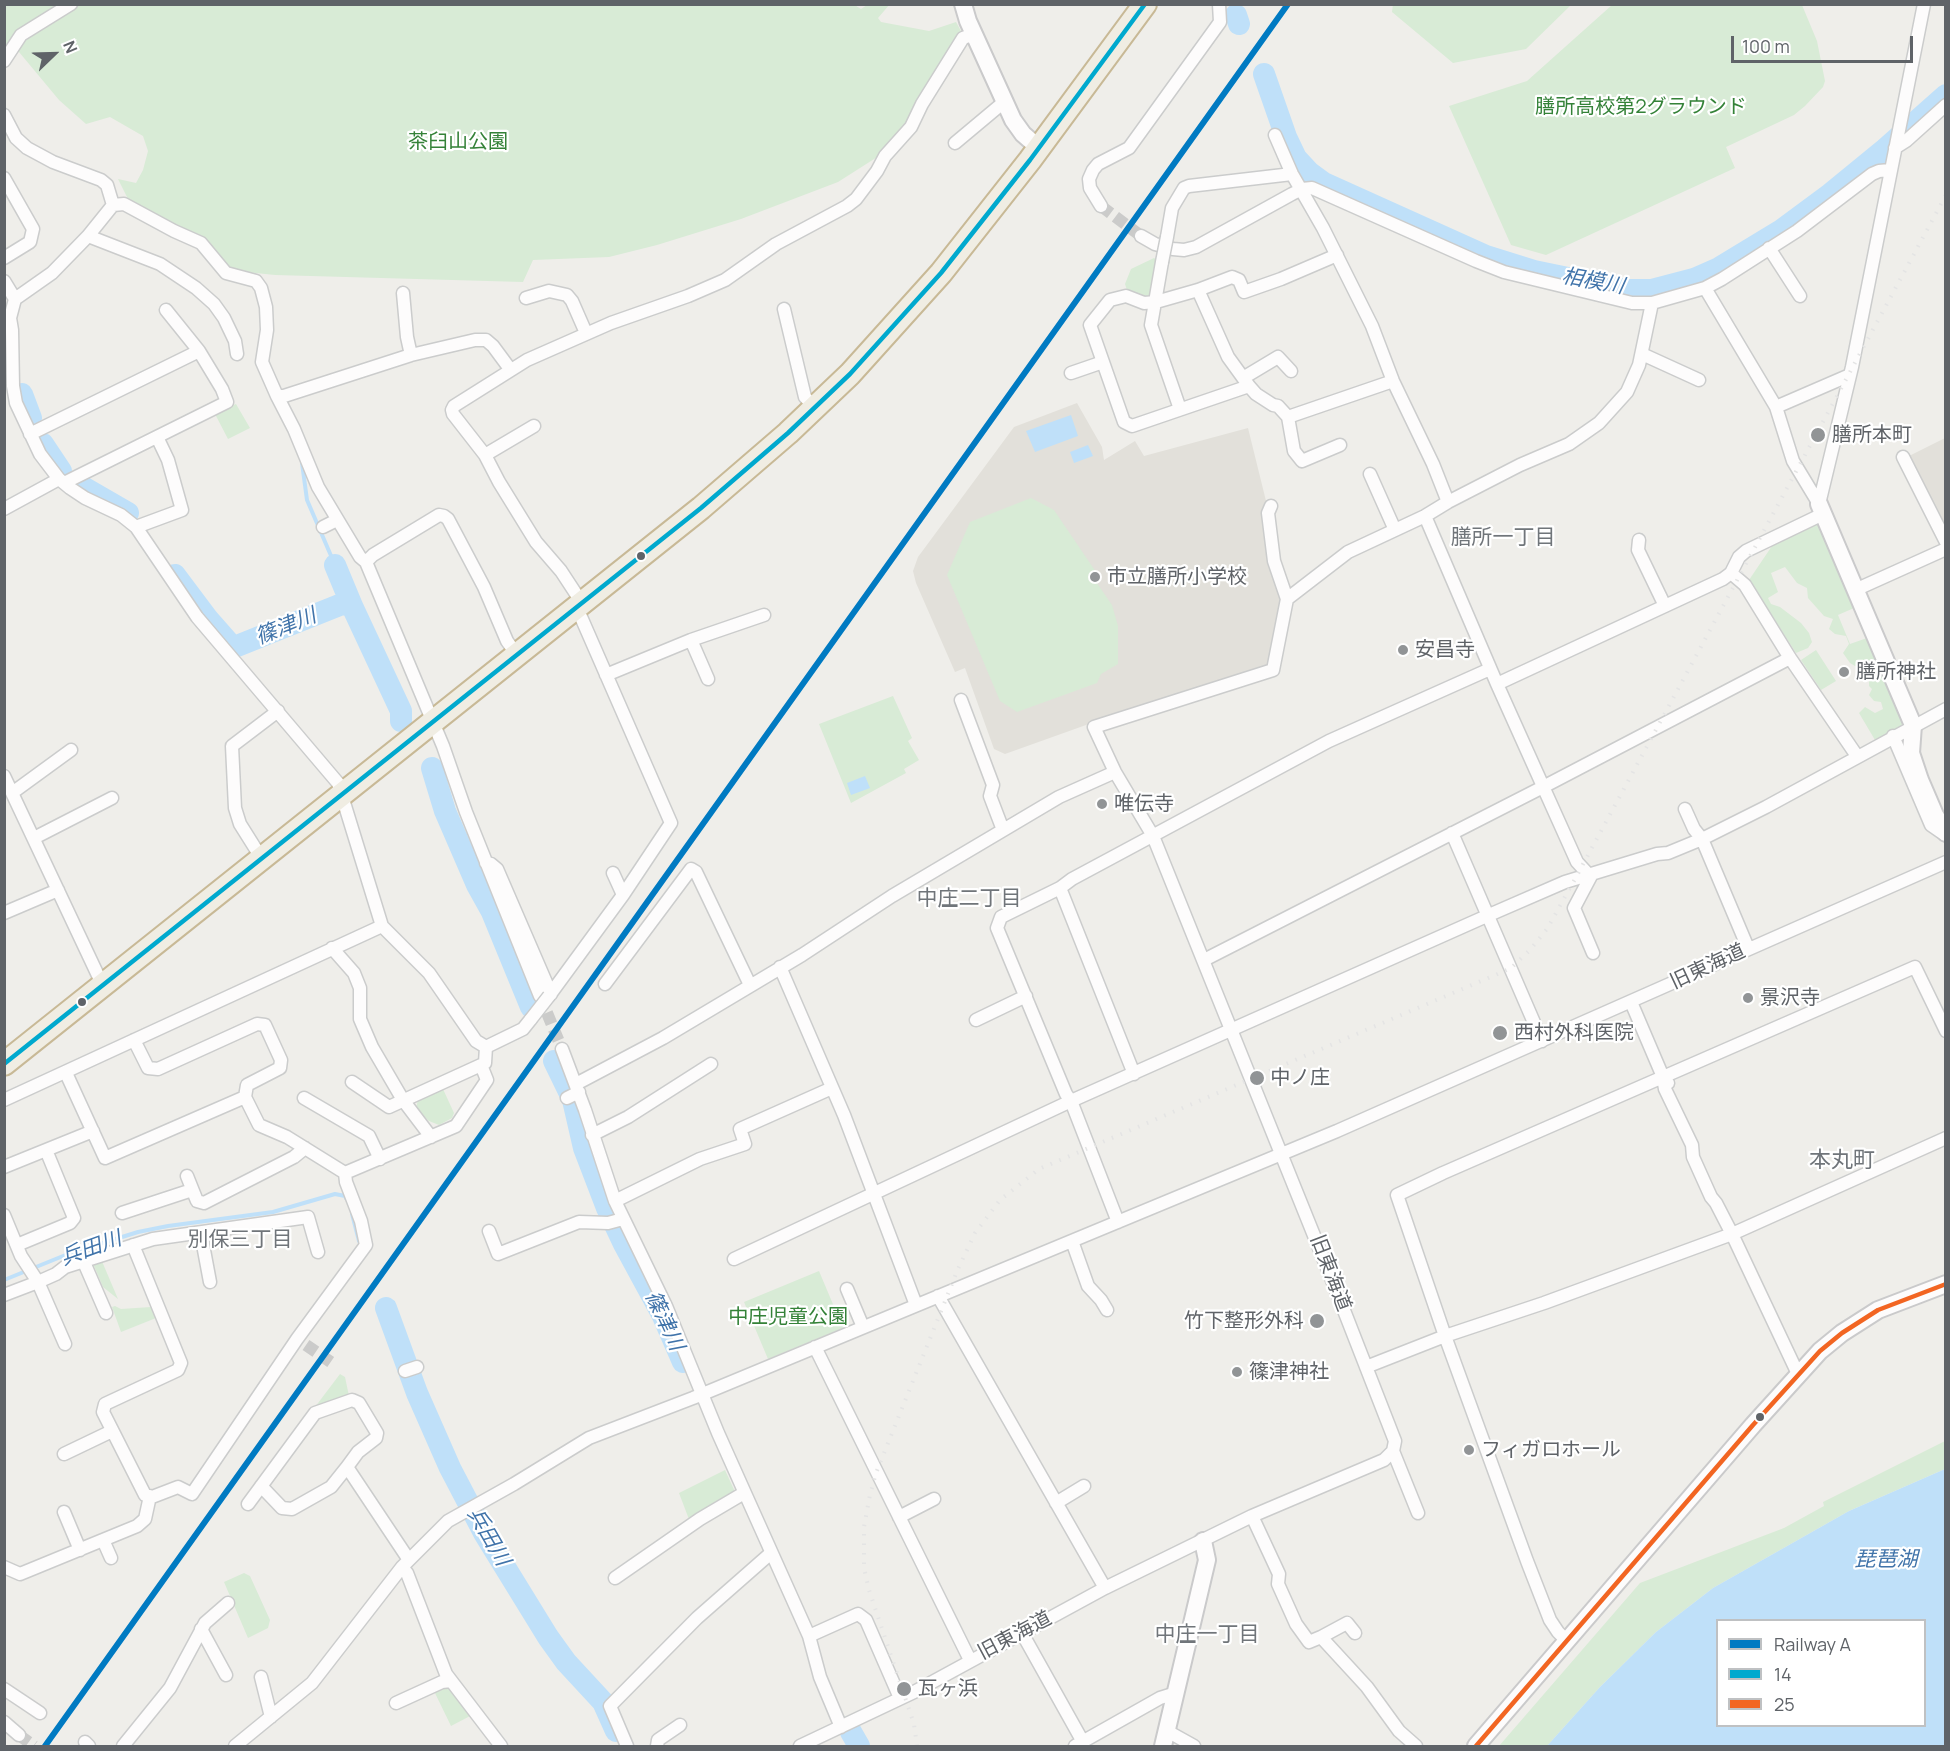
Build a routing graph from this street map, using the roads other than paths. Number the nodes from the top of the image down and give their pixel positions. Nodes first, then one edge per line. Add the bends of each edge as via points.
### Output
1 (71, 4) edge
2 (963, 4) edge
3 (1145, 4) edge
4 (1219, 4) edge
5 (1924, 4) edge
6 (974, 34) junction
7 (4, 61) edge
8 (1004, 102) junction
9 (1946, 105) edge
10 (6, 123) edge
11 (1275, 135) dead end
12 (955, 143) dead end
13 (1896, 143) junction
14 (1039, 148) junction
15 (1890, 170) junction
16 (1292, 174) junction
17 (4, 178) edge
18 (1302, 189) junction
19 (113, 205) junction
20 (1101, 206) tunnel mouth
21 (88, 236) junction
22 (1141, 236) tunnel mouth
23 (1769, 248) junction
24 (1337, 255) junction
25 (4, 258) edge
26 (4, 280) edge
27 (1705, 288) junction
28 (1198, 290) junction
29 (402, 293) dead end
30 (1800, 296) dead end
31 (526, 298) dead end
32 (15, 299) junction
33 (1156, 302) junction
34 (1653, 303) junction
35 (784, 309) dead end
36 (166, 310) dead end
37 (7, 320) edge
38 (586, 333) junction
39 (199, 351) junction
40 (237, 354) dead end
41 (1642, 354) junction
42 (411, 355) junction
43 (1102, 362) junction
44 (510, 369) junction
45 (1291, 371) dead end
46 (1071, 373) dead end
47 (1850, 375) junction
48 (1699, 380) dead end
49 (8, 381) edge
50 (1393, 381) junction
51 (1246, 382) junction
52 (277, 396) junction
53 (1776, 407) junction
54 (815, 408) junction
55 (1180, 409) junction
56 (1288, 417) junction
57 (534, 426) dead end
58 (30, 435) junction
59 (158, 437) junction
60 (1340, 445) dead end
61 (485, 454) junction
62 (1903, 457) dead end
63 (1370, 474) dead end
64 (61, 481) junction
65 (1448, 502) junction
66 (1270, 506) dead end
67 (4, 509) edge
68 (1821, 509) junction
69 (1425, 516) junction
70 (338, 519) junction
71 (136, 527) junction
72 (323, 527) dead end
73 (1395, 530) junction
74 (1639, 540) dead end
75 (1946, 542) edge
76 (1946, 549) edge
77 (366, 562) junction
78 (1731, 573) junction
79 (1855, 590) junction
80 (1287, 599) junction
81 (579, 606) junction
82 (1665, 606) junction
83 (764, 615) dead end
84 (691, 640) junction
85 (517, 655) junction
86 (1790, 658) junction
87 (1490, 669) junction
88 (606, 675) junction
89 (708, 679) dead end
90 (1497, 684) junction
91 (962, 700) dead end
92 (1946, 709) edge
93 (278, 711) junction
94 (433, 722) junction
95 (1913, 725) junction
96 (1893, 736) junction
97 (71, 750) dead end
98 (1857, 756) junction
99 (1115, 772) junction
100 (4, 776) edge
101 (1543, 788) junction
102 (12, 793) junction
103 (343, 794) junction
104 (112, 798) dead end
105 (1685, 809) dead end
106 (1003, 830) junction
107 (1452, 833) junction
108 (1946, 834) edge
109 (1153, 836) junction
110 (34, 838) junction
111 (1702, 839) junction
112 (262, 859) junction
113 (1946, 862) edge
114 (614, 873) dead end
115 (1590, 874) junction
116 (1060, 888) junction
117 (58, 890) junction
118 (623, 894) junction
119 (4, 913) edge
120 (1489, 915) junction
121 (382, 926) junction
122 (332, 948) junction
123 (1748, 948) junction
124 (1593, 953) dead end
125 (1204, 960) junction
126 (780, 967) junction
127 (606, 984) dead end
128 (750, 985) junction
129 (103, 986) junction
130 (547, 996) junction
131 (1026, 996) junction
132 (1631, 1002) junction
133 (976, 1020) dead end
134 (1232, 1029) junction
135 (1946, 1031) edge
136 (134, 1040) junction
137 (1542, 1041) junction
138 (486, 1047) junction
139 (562, 1049) tunnel mouth
140 (4, 1064) edge
141 (711, 1064) dead end
142 (481, 1065) junction
143 (66, 1073) junction
144 (1134, 1074) junction
145 (1663, 1077) junction
146 (352, 1082) dead end
147 (832, 1088) junction
148 (574, 1092) junction
149 (245, 1097) junction
150 (304, 1098) dead end
151 (4, 1100) edge
152 (403, 1100) junction
153 (1071, 1101) junction
154 (93, 1131) junction
155 (592, 1135) junction
156 (431, 1137) junction
157 (1946, 1138) edge
158 (305, 1148) junction
159 (46, 1150) junction
160 (1282, 1153) junction
161 (380, 1159) junction
162 (4, 1167) edge
163 (345, 1173) junction
164 (187, 1176) dead end
165 (192, 1190) junction
166 (874, 1192) junction
167 (615, 1201) junction
168 (122, 1213) dead end
169 (4, 1215) edge
170 (616, 1221) junction
171 (1118, 1222) junction
172 (489, 1231) dead end
173 (201, 1234) junction
174 (1732, 1234) junction
175 (1072, 1241) junction
176 (133, 1245) junction
177 (19, 1250) junction
178 (318, 1252) dead end
179 (734, 1259) dead end
180 (83, 1260) junction
181 (36, 1279) junction
182 (210, 1282) dead end
183 (1946, 1284) edge
184 (848, 1289) dead end
185 (4, 1294) edge
186 (938, 1296) junction
187 (916, 1305) junction
188 (1107, 1310) dead end
189 (106, 1313) dead end
190 (863, 1327) junction
191 (1445, 1336) junction
192 (65, 1344) dead end
193 (815, 1347) junction
194 (1366, 1367) junction
195 (1798, 1374) junction
196 (698, 1396) junction
197 (112, 1431) junction
198 (1393, 1451) junction
199 (64, 1454) dead end
200 (347, 1467) junction
201 (261, 1486) junction
202 (1084, 1486) dead end
203 (741, 1494) junction
204 (150, 1496) junction
205 (934, 1499) dead end
206 (1056, 1503) junction
207 (248, 1504) dead end
208 (64, 1512) dead end
209 (1418, 1513) dead end
210 (1252, 1516) junction
211 (899, 1517) junction
212 (104, 1540) junction
213 (1203, 1541) junction
214 (80, 1550) junction
215 (768, 1554) junction
216 (111, 1558) dead end
217 (405, 1563) junction
218 (4, 1567) edge
219 (615, 1578) dead end
220 (1105, 1588) junction
221 (228, 1603) dead end
222 (201, 1629) junction
223 (1022, 1633) junction
224 (1355, 1633) dead end
225 (809, 1636) junction
226 (1321, 1637) junction
227 (1567, 1641) junction
228 (970, 1660) junction
229 (226, 1675) dead end
230 (261, 1677) dead end
231 (451, 1682) junction
232 (4, 1689) edge
233 (1176, 1693) junction
234 (900, 1698) junction
235 (396, 1703) dead end
236 (40, 1713) dead end
237 (271, 1717) junction
238 (4, 1722) edge
239 (680, 1725) dead end
240 (841, 1726) junction
241 (11, 1733) tunnel mouth
242 (1165, 1739) edge
243 (1079, 1744) edge
244 (123, 1746) edge
245 (235, 1746) edge
246 (501, 1746) edge
247 (627, 1746) edge
248 (657, 1746) edge
249 (800, 1746) edge
250 (1194, 1746) edge
251 (1416, 1746) edge
252 (1476, 1746) edge

1 - 7 street via 21,35
2 - 6 street
3 - 14 highway
4 - 20 street via 1220,22 1129,148 1093,170 1090,188
5 - 13 street
6 - 8 street
6 - 38 street via 963,38 911,127 885,156 856,199 776,244 725,280
8 - 12 street
8 - 14 street via 1017,127
9 - 13 street via 1906,141
10 - 19 street via 27,148 40,156 101,180 107,185
11 - 16 street
13 - 15 street
14 - 54 highway via 941,273
15 - 23 street via 1872,174
15 - 47 street
16 - 18 street
16 - 33 street, bridge via 1184,188 1172,207
17 - 25 street via 33,229 30,242
18 - 22 street via 1196,248 1173,249
18 - 24 street
18 - 34 street via 1312,188 1334,196 1504,272 1632,303
19 - 21 street
19 - 52 street via 124,204 201,243 226,273 256,281 266,308 262,362
21 - 32 street via 52,273
21 - 40 street via 160,264 196,288 224,318
23 - 27 street
23 - 30 street
24 - 28 street via 1244,292 1239,280 1232,277
24 - 50 street via 1372,326
26 - 32 street
27 - 34 street
27 - 53 street
28 - 33 street
28 - 51 street via 1228,357
29 - 42 street
31 - 38 street via 549,291 567,294
32 - 37 street
33 - 43 street via 1144,303 1126,296 1110,300 1090,325
33 - 55 street via 1151,325
34 - 41 street
35 - 54 street via 805,397
36 - 39 street
37 - 49 street via 12,330
38 - 44 street
39 - 58 street
39 - 59 street via 227,402
41 - 48 street
41 - 65 street via 1623,399 1599,423 1569,444
42 - 44 street via 486,340
42 - 52 street
43 - 46 street
43 - 55 street via 1124,422 1132,426
44 - 61 street via 452,410
45 - 51 street via 1278,357
47 - 53 street
47 - 68 street
49 - 58 street
50 - 56 street
50 - 65 street
51 - 55 street
51 - 56 street
52 - 70 street via 318,486
53 - 68 street via 1793,461
54 - 81 highway via 730,485
56 - 60 street via 1294,451 1302,461
57 - 61 street
58 - 64 street
59 - 64 street
59 - 71 street via 182,510
61 - 81 street via 536,542 561,571
62 - 75 street
63 - 73 street
64 - 67 street
64 - 71 street
65 - 69 street
66 - 80 street via 1274,561
68 - 78 street via 1746,551 1738,557
68 - 79 street
69 - 73 street
69 - 87 street
70 - 72 street
70 - 77 street
71 - 93 street via 197,617
73 - 80 street via 1348,552
74 - 82 street via 1638,550
76 - 79 street
77 - 85 street via 439,515 444,516
77 - 94 street
78 - 82 street
78 - 86 street via 1745,585
79 - 95 street
80 - 99 street via 1273,670 1094,727
81 - 85 highway
81 - 88 street
82 - 90 street
83 - 84 street
84 - 88 street
84 - 89 street
85 - 94 highway
86 - 98 street
86 - 101 street
87 - 90 street
87 - 109 street via 1329,741
88 - 118 street via 671,823
90 - 101 street
91 - 106 street via 993,785 990,796
92 - 95 street
93 - 103 street
93 - 112 street via 232,746 235,808 240,824
94 - 103 highway
94 - 130 street via 486,863
95 - 96 street
95 - 108 street via 1911,753
96 - 98 street
96 - 108 street via 1931,825
97 - 102 street
98 - 111 street
99 - 106 street via 1059,797
99 - 109 street
100 - 102 street
101 - 107 street
101 - 115 street via 1577,862
102 - 110 street
103 - 112 highway
103 - 121 street
104 - 110 street
105 - 111 street
106 - 126 street
107 - 120 street
107 - 125 street
109 - 116 street
109 - 125 street
110 - 117 street
111 - 115 street via 1668,853
111 - 123 street
112 - 129 highway
113 - 123 street, 旧東海道
114 - 118 street
115 - 120 street
115 - 124 street via 1574,908
116 - 131 street via 1001,917 997,928
116 - 144 street
117 - 119 street
117 - 129 street
118 - 130 street
120 - 134 street
120 - 137 street
121 - 122 street
121 - 138 street via 429,973 476,1041
122 - 136 street
122 - 152 street via 354,973 360,988 360,1019
123 - 132 street, 旧東海道
125 - 134 street
126 - 128 street
126 - 147 street
127 - 128 street via 691,869 696,872
128 - 148 street
129 - 140 highway
130 - 138 street, bridge via 523,1029
131 - 133 street
131 - 153 street
132 - 137 street, 旧東海道
132 - 145 street
134 - 144 street
134 - 160 street
135 - 145 street via 1915,967
136 - 143 street
136 - 149 street via 148,1068 158,1069 256,1024 265,1025 281,1060 280,1068 247,1085
137 - 160 street, 旧東海道
138 - 142 street via 485,1063
139 - 148 street
141 - 155 street
142 - 152 street
142 - 156 street via 487,1080 456,1126
143 - 151 street
143 - 154 street
144 - 153 street
145 - 174 street via 1685,1114
145 - 191 street via 1397,1195
146 - 152 street via 388,1107
147 - 166 street
147 - 167 street via 740,1129 744,1144 700,1159
148 - 155 street
149 - 154 street via 105,1158
149 - 158 street via 260,1125
150 - 161 street via 369,1136
152 - 156 street
153 - 166 street
153 - 171 street
154 - 159 street
155 - 167 street
156 - 161 street
157 - 174 street
158 - 163 street
158 - 165 street via 204,1203 197,1201
159 - 162 street
159 - 177 street via 74,1218
160 - 171 street
160 - 194 street, 旧東海道
161 - 163 street
163 - 204 street via 366,1245 302,1342 192,1494 178,1486
164 - 165 street
165 - 168 street
166 - 179 street
166 - 187 street
167 - 170 street
169 - 177 street
170 - 172 street via 579,1222 498,1254
170 - 196 street via 666,1306
171 - 175 street
173 - 176 street
173 - 178 street via 308,1217
173 - 182 street
174 - 191 street
174 - 195 street
175 - 186 street
175 - 188 street via 1088,1286
176 - 180 street
176 - 197 street via 181,1362 178,1370 105,1404 103,1412
177 - 181 street
180 - 181 street
180 - 189 street
181 - 185 street
181 - 192 street
183 - 195 street via 1878,1310 1842,1332
184 - 190 street
186 - 187 street
186 - 206 street
187 - 190 street
190 - 193 street
191 - 194 street
191 - 227 street via 1534,1580 1550,1620
193 - 196 street
193 - 211 street
194 - 198 street, 旧東海道 via 1395,1441
195 - 227 street
196 - 203 street
196 - 217 street via 589,1438 448,1521
197 - 199 street
197 - 204 street via 145,1495
198 - 209 street
198 - 210 street, 旧東海道 via 1384,1460
200 - 201 street via 331,1487 292,1509 282,1508
200 - 201 street via 377,1434 359,1403 352,1400 315,1413
200 - 217 street
201 - 207 street
202 - 206 street
203 - 215 street
203 - 219 street
204 - 212 street via 144,1519 137,1526
205 - 211 street
206 - 220 street
208 - 214 street
210 - 213 street, 旧東海道
210 - 226 street via 1279,1574 1278,1584 1296,1624 1309,1642
211 - 228 street
212 - 214 street
212 - 216 street
213 - 220 street, 旧東海道
213 - 233 street via 1207,1560
214 - 218 street via 20,1574
215 - 225 street
215 - 247 street via 697,1618 610,1706
217 - 231 street
217 - 237 street via 312,1683
220 - 223 street, 旧東海道
221 - 222 street
222 - 229 street
222 - 244 street via 170,1688
223 - 228 street, 旧東海道
223 - 243 street
224 - 226 street via 1347,1623
225 - 234 street via 858,1614 866,1620
225 - 240 street via 820,1677
226 - 251 street
227 - 252 street
228 - 234 street, 旧東海道
230 - 237 street
231 - 235 street via 442,1682
231 - 246 street
232 - 236 street
233 - 242 street
233 - 243 street via 1160,1698
234 - 240 street, 旧東海道
237 - 245 street
238 - 241 street
239 - 248 street via 658,1740
240 - 249 street, 旧東海道
242 - 250 street

